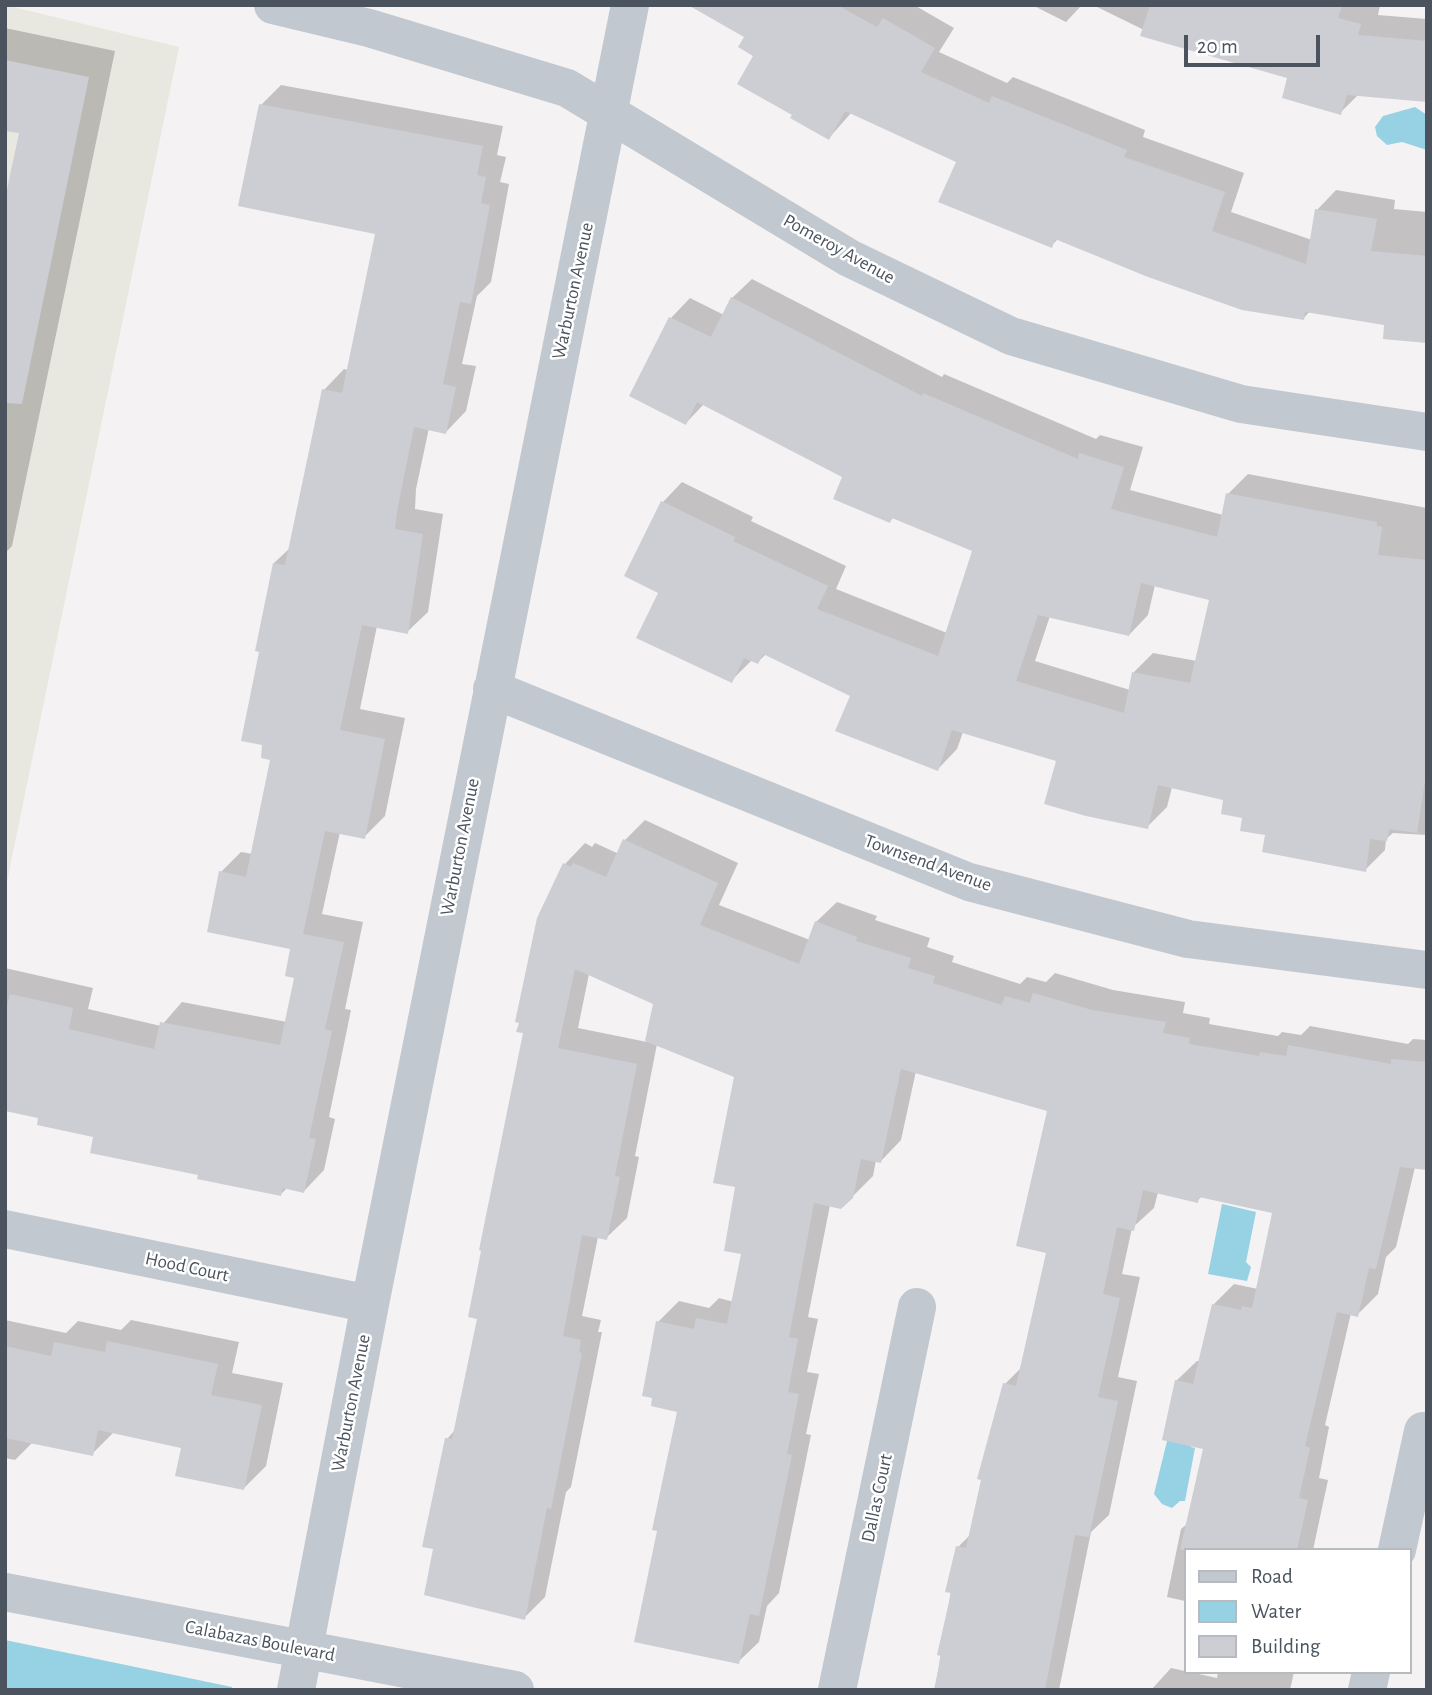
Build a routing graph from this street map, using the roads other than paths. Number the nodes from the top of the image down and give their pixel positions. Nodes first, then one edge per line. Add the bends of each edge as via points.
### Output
1 (273, 5) edge
2 (630, 5) edge
3 (609, 114) junction
4 (1427, 432) edge
5 (492, 690) junction
6 (1427, 970) edge
7 (5, 1229) edge
8 (370, 1304) junction
9 (917, 1307) dead end
10 (1423, 1431) dead end
11 (1397, 1548) edge
12 (5, 1592) edge
13 (303, 1649) junction
14 (296, 1690) edge
15 (515, 1690) edge
16 (837, 1690) edge

1 - 3 street, Pomeroy Avenue via 369,28 567,88
2 - 3 street, Warburton Avenue
3 - 4 street, Pomeroy Avenue via 849,258 1011,336 1241,404
3 - 5 street, Warburton Avenue
5 - 6 street, Townsend Avenue via 970,882 1188,939
5 - 8 street, Warburton Avenue
7 - 8 street, Hood Court
8 - 13 street, Warburton Avenue
9 - 16 street, Dallas Court
10 - 11 street
12 - 13 street, Calabazas Boulevard
13 - 14 street, Warburton Avenue
13 - 15 street, Calabazas Boulevard

